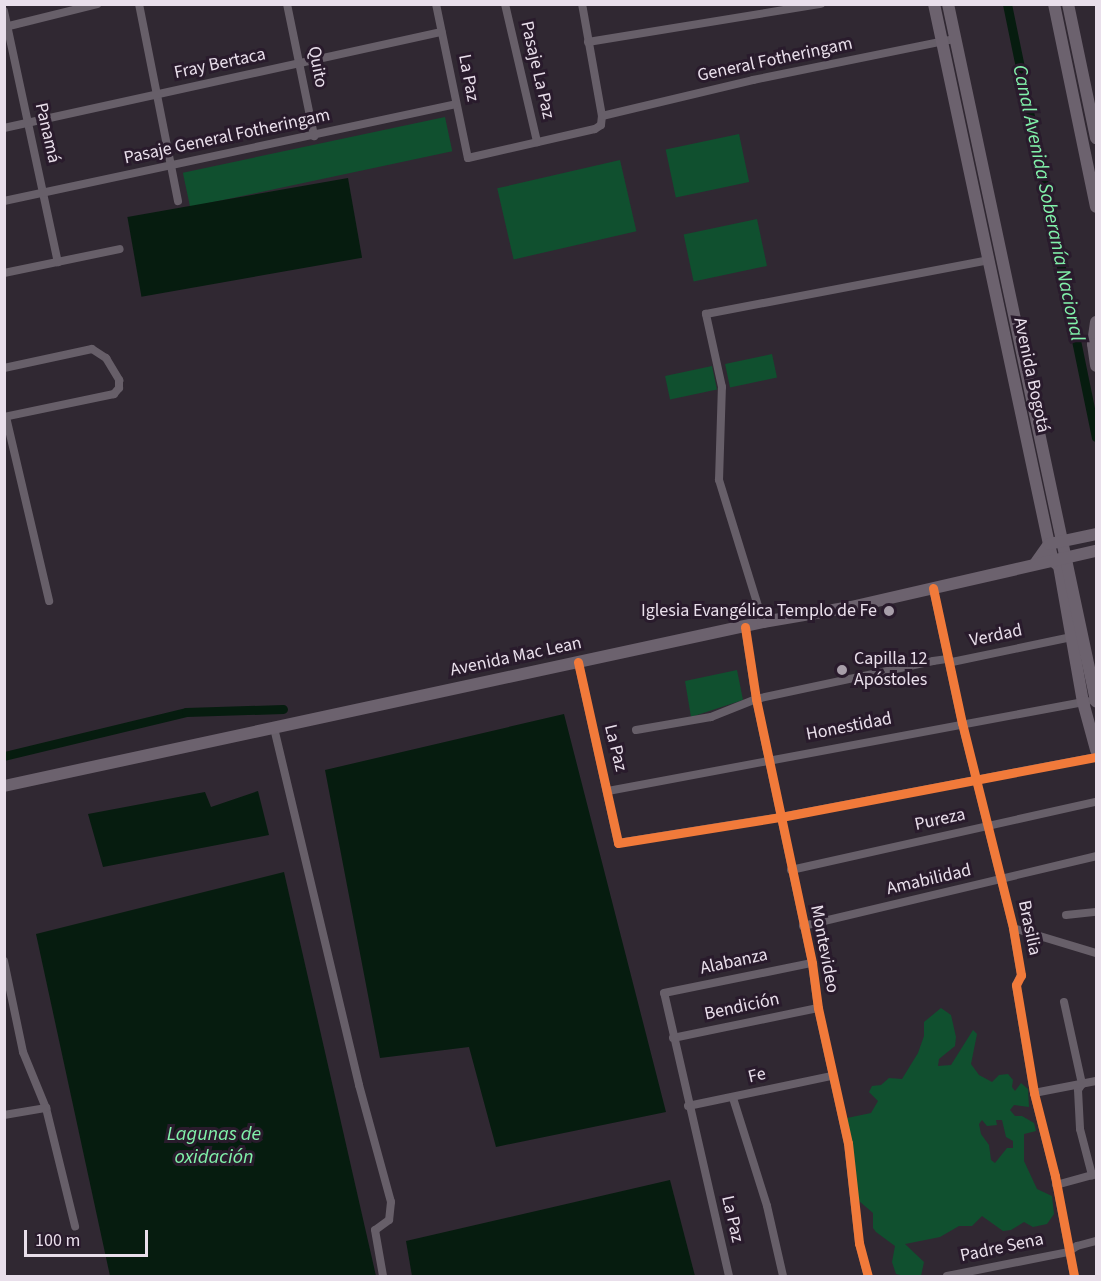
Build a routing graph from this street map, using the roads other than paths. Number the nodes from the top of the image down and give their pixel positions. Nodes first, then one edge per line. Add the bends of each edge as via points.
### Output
1 (97, 4) edge
2 (139, 4) edge
3 (287, 4) edge
4 (436, 4) edge
5 (505, 4) edge
6 (582, 4) edge
7 (821, 4) edge
8 (934, 4) edge
9 (948, 4) edge
10 (1054, 4) edge
11 (1068, 4) edge
12 (4, 11) edge
13 (6, 27) edge
14 (442, 32) junction
15 (948, 40) junction
16 (588, 42) junction
17 (299, 64) junction
18 (158, 94) junction
19 (1093, 100) edge
20 (455, 104) junction
21 (602, 120) junction
22 (28, 123) junction
23 (4, 128) edge
24 (314, 136) junction
25 (1096, 138) edge
26 (537, 142) junction
27 (468, 158) joint
28 (171, 166) junction
29 (979, 186) junction
30 (44, 192) junction
31 (4, 201) edge
32 (178, 201) dead end
33 (1096, 207) edge
34 (120, 249) dead end
35 (988, 261) junction
36 (58, 262) junction
37 (4, 273) edge
38 (1096, 322) edge
39 (1017, 366) junction
40 (1096, 366) edge
41 (4, 368) edge
42 (5, 417) edge
43 (1094, 535) edge
44 (1055, 542) junction
45 (1095, 552) edge
46 (1059, 559) junction
47 (1035, 564) junction
48 (933, 588) junction
49 (49, 601) dead end
50 (763, 622) junction
51 (745, 627) junction
52 (1078, 636) junction
53 (948, 659) junction
54 (578, 662) junction
55 (756, 699) junction
56 (1092, 701) edge
57 (962, 723) junction
58 (274, 728) junction
59 (636, 730) dead end
60 (1096, 750) edge
61 (1096, 757) edge
62 (770, 759) junction
63 (975, 778) junction
64 (4, 786) edge
65 (608, 791) junction
66 (1096, 802) edge
67 (782, 817) junction
68 (988, 826) junction
69 (1096, 856) edge
70 (791, 870) junction
71 (1001, 879) junction
72 (1096, 912) edge
73 (1066, 915) dead end
74 (803, 926) junction
75 (1013, 928) junction
76 (1096, 953) edge
77 (4, 961) edge
78 (812, 963) junction
79 (664, 993) joint
80 (1064, 1002) dead end
81 (818, 1008) junction
82 (673, 1038) junction
83 (832, 1076) junction
84 (1096, 1081) edge
85 (1082, 1084) junction
86 (1035, 1093) junction
87 (733, 1098) junction
88 (688, 1106) junction
89 (46, 1108) junction
90 (4, 1115) edge
91 (1094, 1175) edge
92 (1056, 1185) junction
93 (75, 1226) dead end
94 (1096, 1241) edge
95 (1068, 1252) junction
96 (383, 1276) edge
97 (729, 1276) edge
98 (783, 1276) edge
99 (868, 1276) edge
100 (947, 1276) edge
101 (1074, 1276) edge

1 - 13 street
2 - 18 street
3 - 17 street, Quito
4 - 14 street, La Paz
5 - 26 street, Pasaje La Paz
6 - 16 street
7 - 16 street
8 - 15 main road, Avenida Bogotá
9 - 15 main road, Avenida Bogotá
10 - 33 main road
11 - 19 main road
12 - 13 street, Panamá
13 - 22 street, Panamá
14 - 17 street, Fray Bertaca
14 - 20 street, La Paz
15 - 21 street, General Fotheringam via 753,80
15 - 29 main road, Avenida Bogotá
16 - 21 street
17 - 18 street, Fray Bertaca
17 - 24 street, Quito
18 - 22 street, Fray Bertaca
18 - 28 street
19 - 25 main road
20 - 24 street, Pasaje General Fotheringam
20 - 27 street, La Paz
21 - 26 street, General Fotheringam via 595,129
22 - 23 street, Fray Bertaca
22 - 30 street, Panamá
24 - 28 street, Pasaje General Fotheringam
26 - 27 street, General Fotheringam
28 - 30 street, Pasaje General Fotheringam
28 - 32 street
29 - 35 main road, Avenida Bogotá
29 - 39 main road, Avenida Bogotá
30 - 31 street, Pasaje General Fotheringam
30 - 36 street, Panamá
34 - 36 street
35 - 39 main road, Avenida Bogotá
35 - 50 street via 706,314 722,387 719,480
36 - 37 street
38 - 40 main road
39 - 44 main road, Avenida Bogotá
41 - 42 street via 92,349 106,358 119,380 114,394
42 - 49 street
43 - 44 main road
44 - 46 main road, Avenida Bogotá
44 - 47 main road
45 - 46 main road, Avenida Mac Lean
46 - 47 main road, Avenida Mac Lean
46 - 52 main road, Avenida Bogotá via 1068,561
47 - 48 main road, Avenida Mac Lean
48 - 50 main road, Avenida Mac Lean
48 - 53 street, Brasilia
50 - 51 main road, Avenida Mac Lean
51 - 54 main road, Avenida Mac Lean
51 - 55 street, Montevideo
52 - 53 street, Verdad via 952,662
52 - 56 main road, Avenida Bogotá
53 - 55 street, Verdad
53 - 57 street, Brasilia
54 - 58 main road, Avenida Mac Lean
54 - 65 street, La Paz
55 - 59 street, Verdad via 711,717
55 - 62 street, Montevideo
56 - 57 street, Honestidad
56 - 60 main road, Avenida Bogotá
57 - 62 street, Honestidad
57 - 63 street, Brasilia
58 - 64 main road, Avenida Mac Lean
58 - 96 street via 391,1202 389,1221 375,1230
61 - 63 street
62 - 65 street, Honestidad
62 - 67 street, Montevideo
63 - 67 street
63 - 68 street, Brasilia
65 - 67 street, La Paz via 618,843
66 - 68 street, Pureza
67 - 70 street, Montevideo
68 - 70 street, Pureza
68 - 71 street, Brasilia
69 - 71 street, Amabilidad
70 - 74 street, Montevideo
71 - 74 street, Amabilidad
71 - 75 street, Brasilia
72 - 73 street
74 - 78 street, Montevideo
75 - 76 street
75 - 86 street, Brasilia via 1021,975 1016,985
77 - 89 street via 23,1052
78 - 79 street, Alabanza
78 - 81 street, Montevideo
79 - 82 street, La Paz
80 - 85 street
81 - 82 street, Bendición
81 - 83 street, Montevideo
82 - 88 street, La Paz
83 - 87 street, Fe
83 - 99 street, Montevideo via 848,1143 859,1243
84 - 85 street
85 - 86 street
85 - 91 street via 1078,1090 1080,1130
86 - 92 street, Brasilia
87 - 88 street, Fe
87 - 98 street via 767,1206
88 - 97 street, La Paz
89 - 90 street
89 - 93 street
91 - 92 street
92 - 95 street, Brasilia
94 - 95 street, Padre Sena
95 - 100 street, Padre Sena
95 - 101 street, Brasilia

